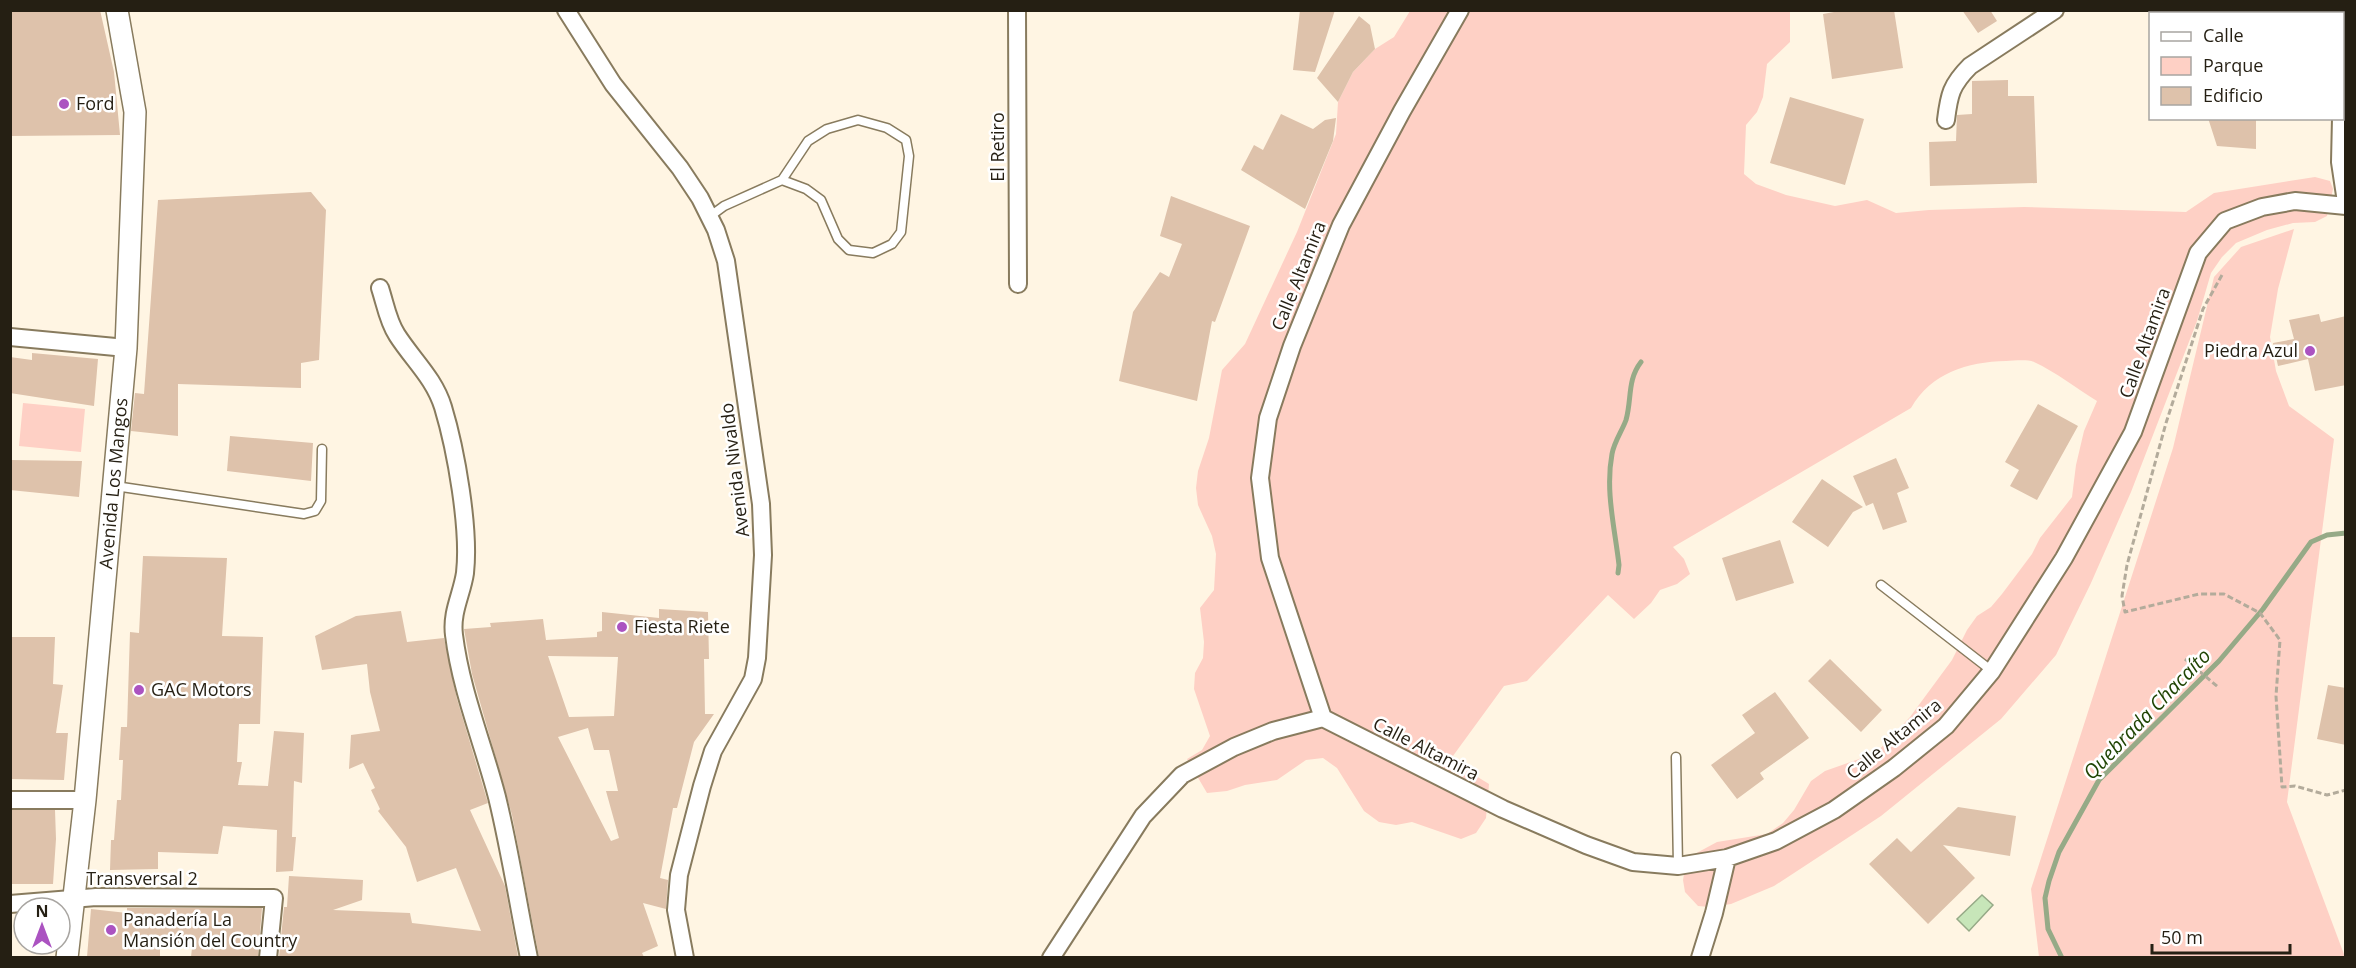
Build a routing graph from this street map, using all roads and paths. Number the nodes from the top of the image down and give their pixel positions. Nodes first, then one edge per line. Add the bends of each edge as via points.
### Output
1 (117, 10) edge
2 (566, 10) edge
3 (1017, 10) edge
4 (1460, 10) edge
5 (2055, 10) edge
6 (1946, 120) dead end
7 (2341, 120) edge
8 (782, 180) junction
9 (2346, 204) edge
10 (709, 217) junction
11 (2222, 276) dead end
12 (1018, 284) dead end
13 (380, 288) dead end
14 (10, 337) edge
15 (126, 348) junction
16 (322, 450) dead end
17 (115, 486) junction
18 (1881, 585) dead end
19 (2185, 660) dead end
20 (1992, 671) junction
21 (2218, 687) dead end
22 (1323, 718) junction
23 (1676, 757) dead end
24 (2346, 790) edge
25 (10, 800) edge
26 (85, 800) junction
27 (1727, 858) junction
28 (1678, 866) junction
29 (74, 899) junction
30 (10, 904) edge
31 (67, 957) edge
32 (268, 957) edge
33 (529, 957) edge
34 (685, 957) edge
35 (1051, 957) edge
36 (1700, 957) edge

1 - 15 street, Avenida Los Mangos via 135,112
2 - 10 street, Avenida Nivaldo via 613,84 680,168
3 - 12 street, El Retiro
4 - 22 street, Calle Altamira via 1341,225 1292,346 1268,418 1260,478 1270,558
5 - 6 street via 1966,71 1950,92
7 - 9 street via 2340,162
8 - 8 lane via 821,200 838,238 849,250 873,253 892,244 901,232 909,156 906,140 887,128 858,120 827,129 808,141
8 - 10 lane via 724,206
9 - 20 street, Calle Altamira via 2295,201 2262,207 2225,221 2198,253 2133,432 2064,558
10 - 34 street, Avenida Nivaldo via 726,261 761,504 763,555 753,679 713,751 679,875 676,910
11 - 24 path via 2203,309 2166,423 2127,565 2122,596 2125,612 2199,594 2224,594 2260,613 2280,640 2276,696 2282,787 2295,786 2327,795
13 - 33 street via 395,333 433,384 449,434 460,488 465,551 465,574 454,609 453,632 464,686 497,798
14 - 15 street
15 - 17 street, Avenida Los Mangos
16 - 17 lane via 321,501 315,511 304,514
17 - 26 street, Avenida Los Mangos
18 - 20 lane
19 - 21 path
20 - 27 street, Calle Altamira via 1947,726 1894,768 1834,810 1776,841
22 - 28 street, Calle Altamira via 1503,809 1586,845 1633,862
22 - 35 street via 1273,731 1182,775 1143,816
23 - 28 lane
25 - 26 street
26 - 29 street, Avenida Los Mangos
27 - 28 street, Calle Altamira
27 - 36 street
29 - 30 street, Transversal 2
29 - 31 street, Avenida Los Mangos
29 - 32 street, Transversal 2 via 274,898

